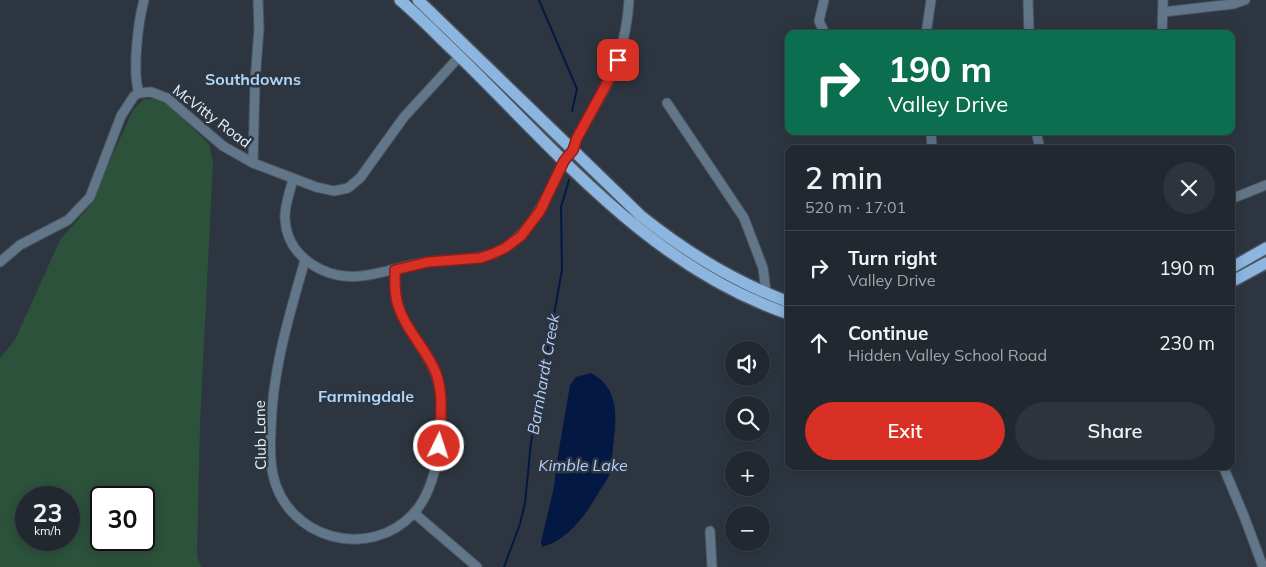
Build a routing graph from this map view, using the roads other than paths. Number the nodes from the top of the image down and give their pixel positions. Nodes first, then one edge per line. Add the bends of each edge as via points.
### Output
1 (144, 0) edge
2 (258, 0) edge
3 (400, 0) edge
4 (418, 0) edge
5 (629, 0) edge
6 (824, 0) edge
7 (931, 0) edge
8 (1028, 0) edge
9 (1163, 0) edge
10 (1245, 0) edge
11 (1163, 12) junction
12 (823, 30) edge
13 (927, 30) edge
14 (1028, 30) edge
15 (1162, 30) edge
16 (459, 56) junction
17 (140, 93) junction
18 (667, 103) dead end
19 (573, 150) junction
20 (564, 161) junction
21 (253, 164) junction
22 (293, 179) junction
23 (1266, 185) edge
24 (1235, 197) edge
25 (1266, 248) edge
26 (305, 260) junction
27 (0, 262) edge
28 (1266, 263) edge
29 (1235, 266) edge
30 (395, 270) junction
31 (1235, 280) edge
32 (766, 292) junction
33 (785, 300) edge
34 (785, 312) edge
35 (1225, 470) edge
36 (414, 513) junction
37 (710, 532) dead end
38 (477, 567) edge
39 (712, 567) edge
40 (1263, 567) edge

1 - 17 street via 136,61
2 - 21 street
3 - 16 main road
4 - 19 main road
5 - 19 street via 618,60
6 - 12 street via 819,21
7 - 13 street
8 - 14 street
9 - 11 street
10 - 11 street
11 - 15 street
16 - 20 main road
16 - 22 street, McVitty Road via 404,117 353,184 334,191
17 - 21 street, McVitty Road via 151,92 167,98 224,146
17 - 27 street via 134,96 121,116 90,197 68,220 20,245
18 - 32 street via 745,220 761,262
19 - 20 street
19 - 32 main road via 641,216 671,240 715,268
20 - 30 street via 536,216 521,236 505,248 480,258 428,262
20 - 34 main road via 632,224 683,262 736,292
21 - 22 street, McVitty Road
22 - 26 street via 285,208 286,227 291,243
23 - 24 street
25 - 29 main road
26 - 30 street via 341,275 361,276
26 - 36 street, Club Lane via 282,344 272,398 270,440 277,486 286,504 304,523 334,538 380,534
28 - 31 main road
30 - 36 street, Club Lane via 398,308 431,363 441,404 436,463 427,492
32 - 33 main road
35 - 40 street
36 - 38 street
37 - 39 street

